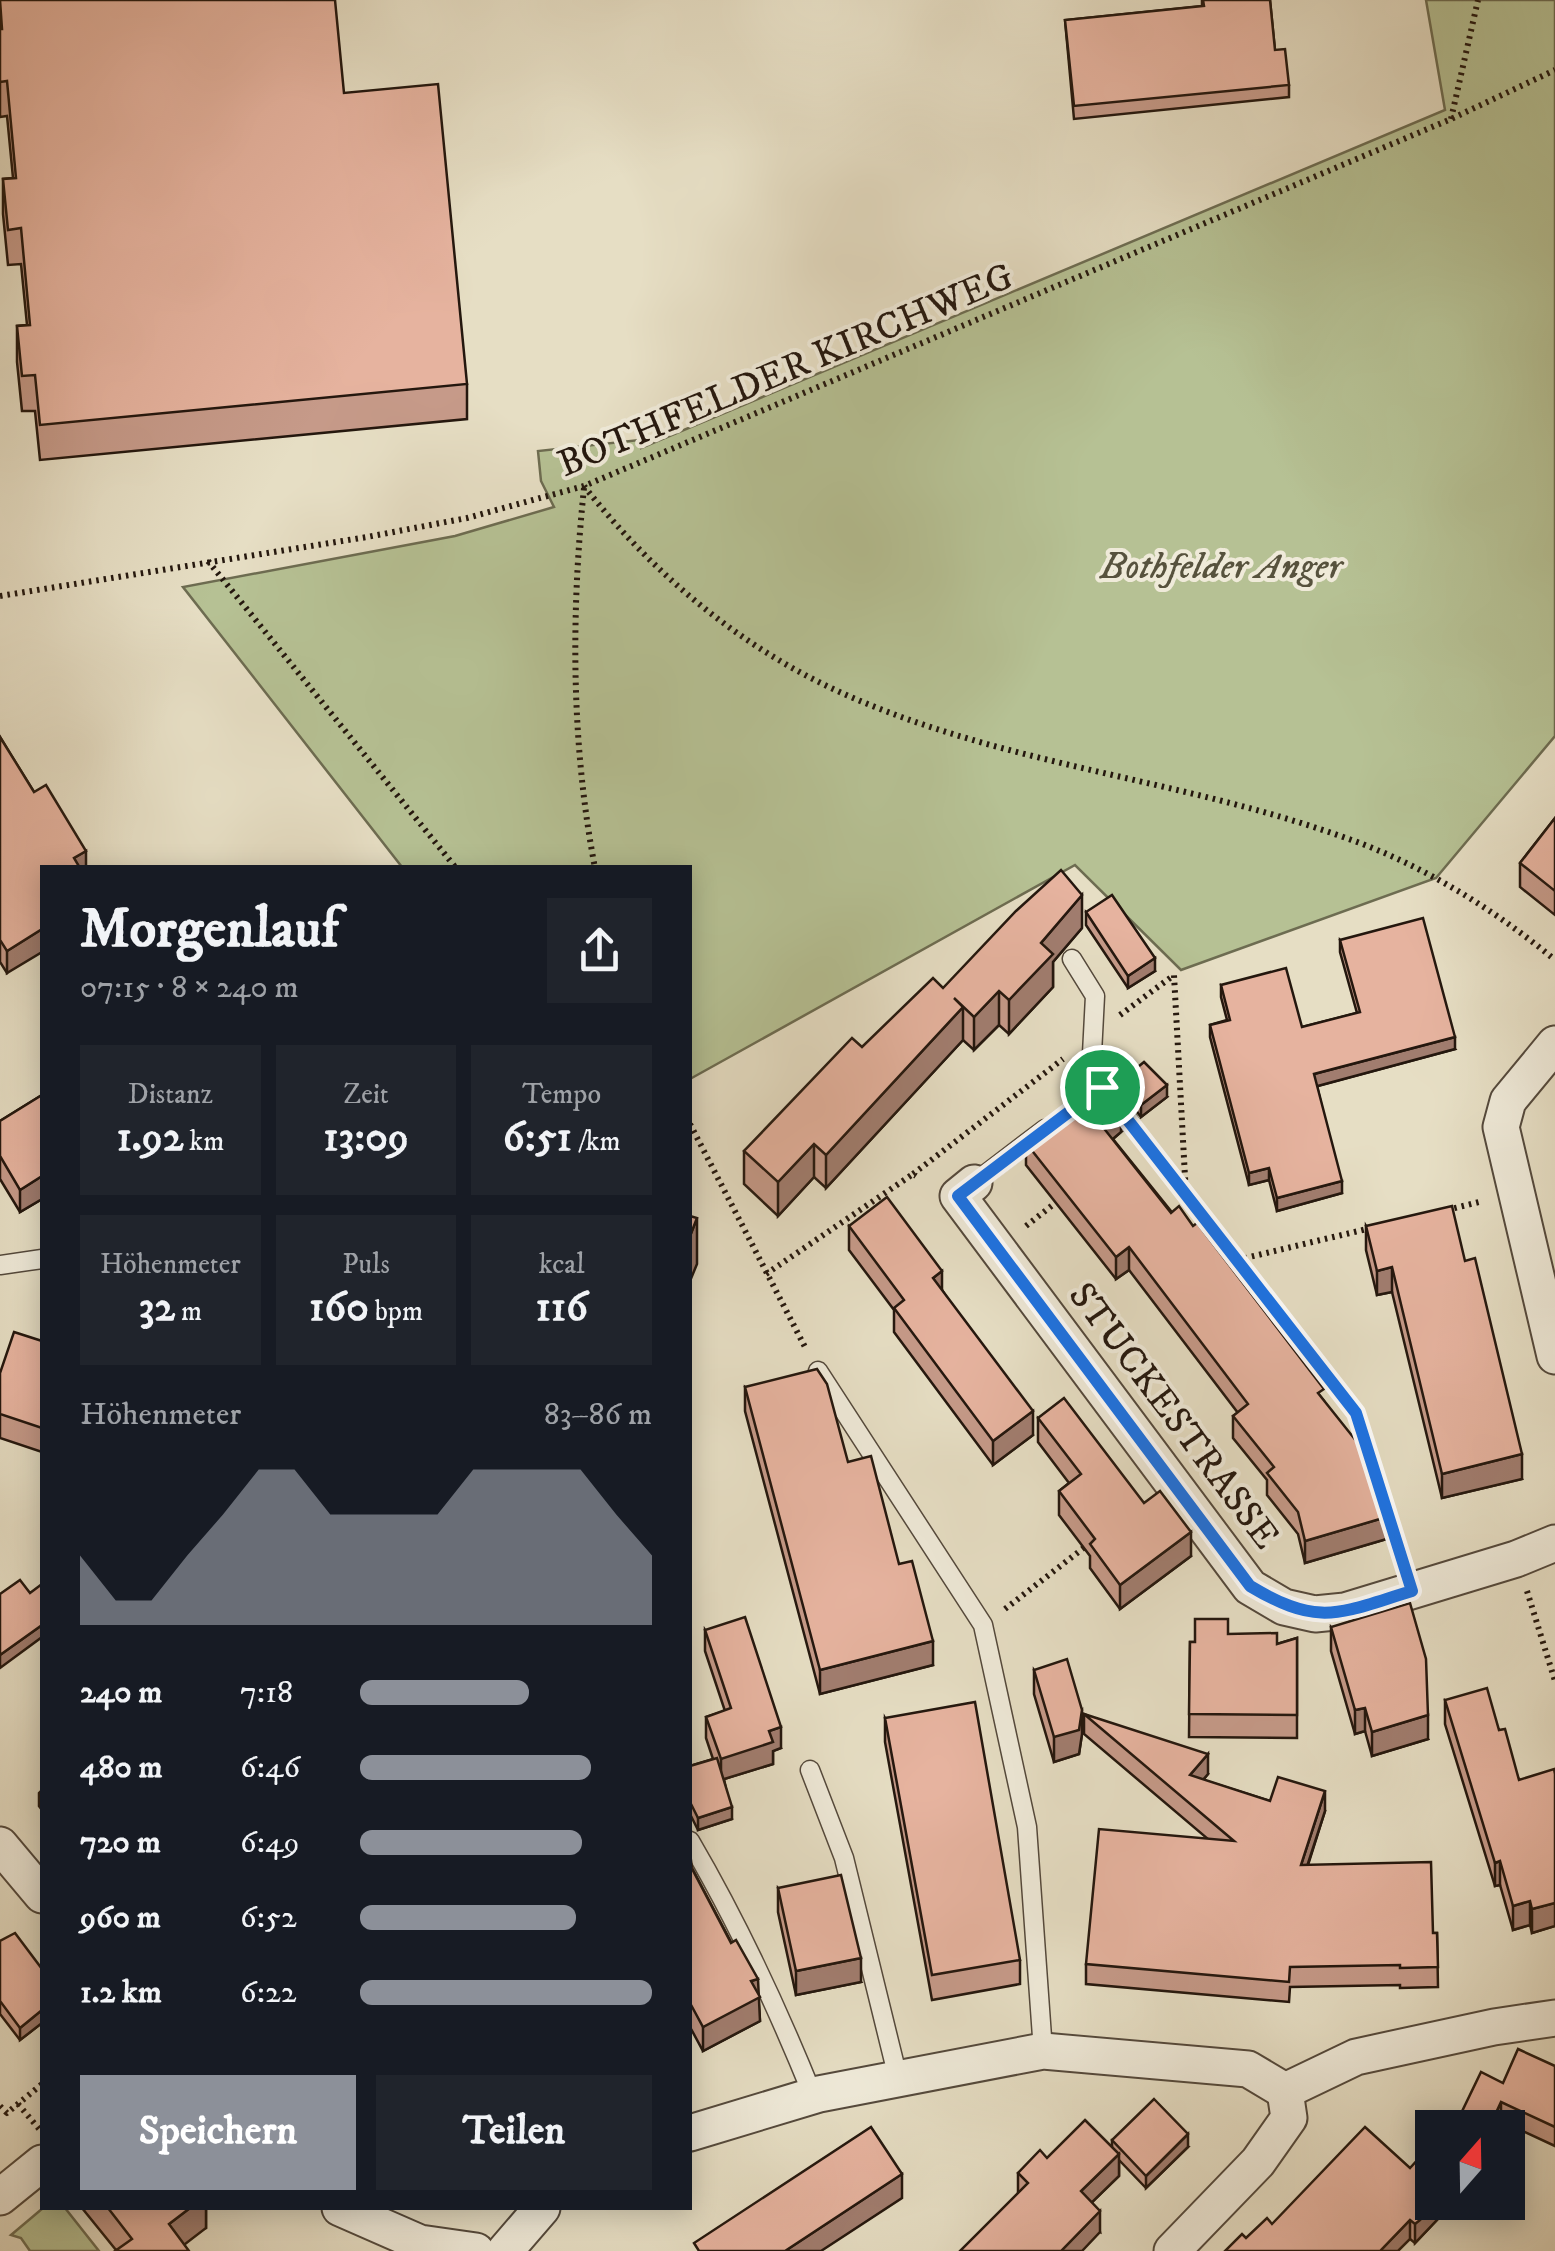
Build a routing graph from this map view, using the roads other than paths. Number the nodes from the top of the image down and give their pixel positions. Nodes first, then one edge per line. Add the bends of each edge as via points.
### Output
1 (1072, 959) dead end
2 (1555, 1044) edge
3 (1102, 1087) junction
4 (1086, 1099) edge
5 (1054, 1123) edge
6 (1130, 1123) road end
7 (966, 1189) joint
8 (40, 1260) edge
9 (0, 1264) edge
10 (1555, 1356) edge
11 (818, 1371) edge
12 (1555, 1544) edge
13 (810, 1770) dead end
14 (0, 1845) edge
15 (692, 1845) edge
16 (40, 1893) edge
17 (1555, 2018) edge
18 (1042, 2051) junction
19 (898, 2078) junction
20 (1285, 2090) junction
21 (813, 2096) junction
22 (692, 2132) edge
23 (40, 2165) edge
24 (0, 2197) edge
25 (344, 2210) edge
26 (540, 2210) edge
27 (476, 2251) edge
28 (505, 2251) edge
29 (1172, 2251) edge

1 - 3 lane via 1095,996 1091,1074
2 - 10 street via 1508,1101 1501,1126
3 - 4 lane
3 - 6 lane
5 - 7 lane
7 - 12 street, STUCKESTRASSE via 997,1248 1250,1586 1284,1607 1345,1611
8 - 9 lane
11 - 18 lane via 983,1625 1027,1827
13 - 19 lane via 844,1858
14 - 16 street
15 - 21 lane via 778,2008
17 - 20 street via 1356,2057
18 - 19 street
18 - 20 street via 1248,2069
19 - 21 street
20 - 29 street via 1289,2118 1258,2162
21 - 22 street
23 - 24 street
25 - 27 street via 420,2244
26 - 28 street

